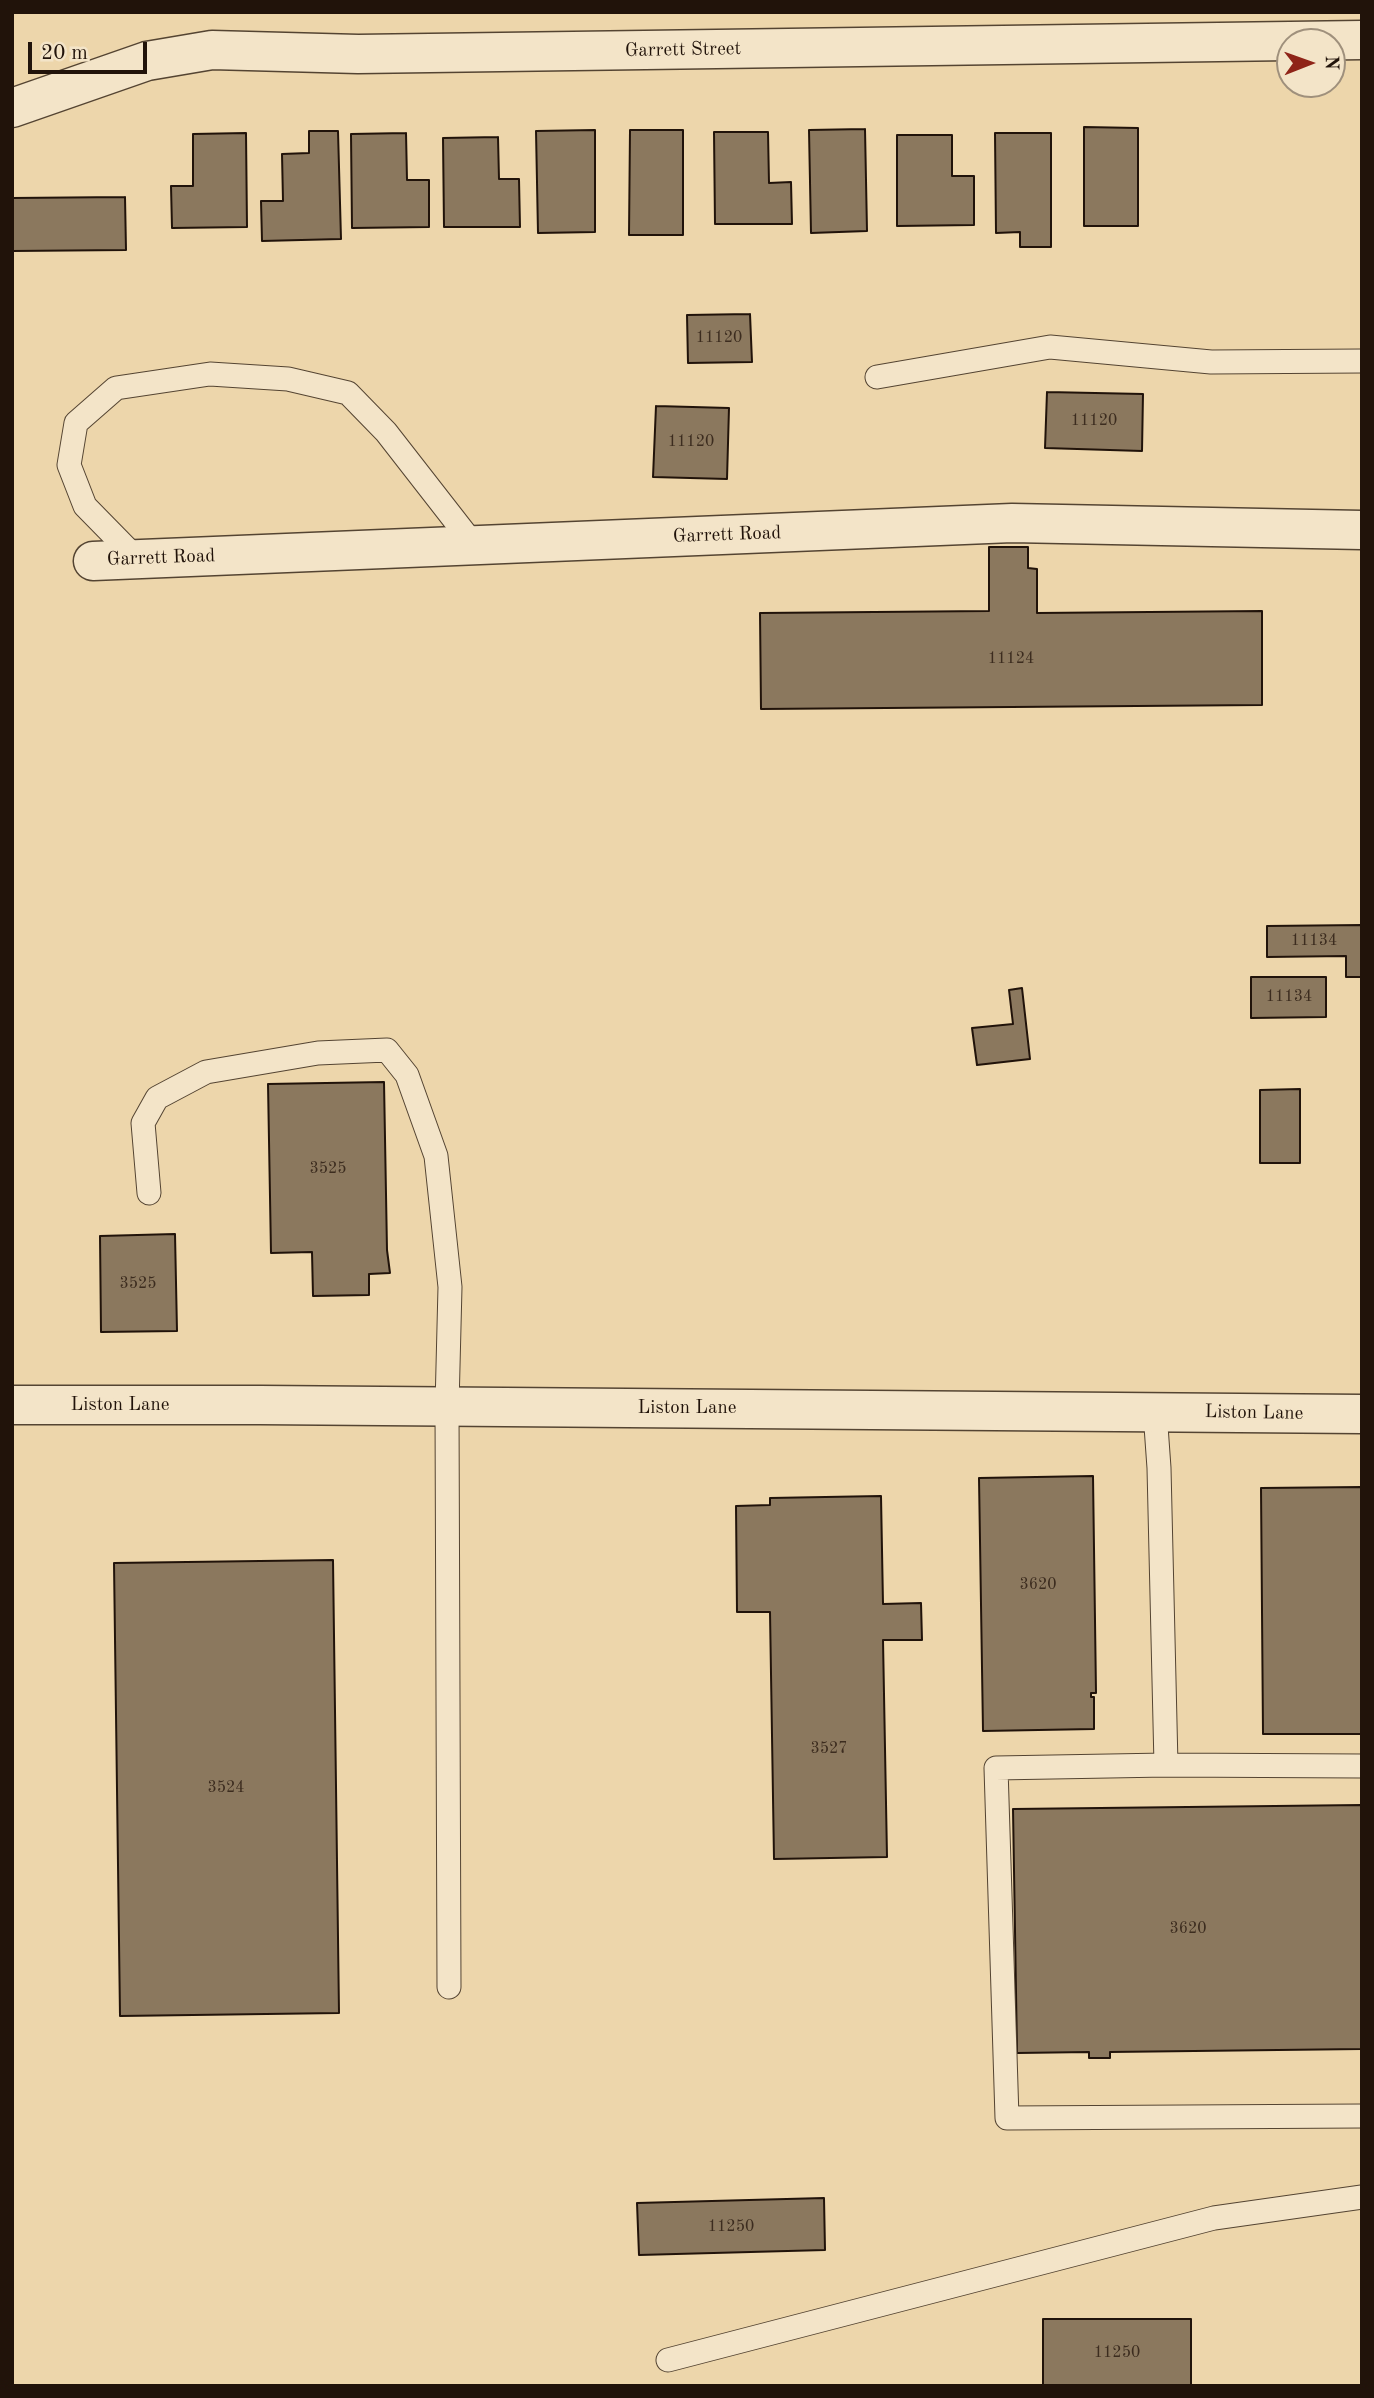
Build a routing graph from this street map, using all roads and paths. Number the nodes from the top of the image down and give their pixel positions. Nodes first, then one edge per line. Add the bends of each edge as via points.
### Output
1 (1362, 40) edge
2 (12, 107) edge
3 (1362, 361) edge
4 (877, 377) dead end
5 (1362, 530) edge
6 (474, 545) junction
7 (137, 559) junction
8 (93, 561) dead end
9 (149, 1193) dead end
10 (12, 1405) edge
11 (447, 1406) junction
12 (1155, 1412) junction
13 (1362, 1414) edge
14 (1166, 1765) junction
15 (1362, 1766) edge
16 (449, 1987) dead end
17 (1362, 2116) edge
18 (1362, 2197) edge
19 (668, 2360) dead end

1 - 2 street, Garrett Street via 358,54 212,50 147,61
3 - 4 lane via 1211,362 1051,347
5 - 6 street, Garrett Road via 1012,523
6 - 7 street, Garrett Road
6 - 7 lane via 386,432 348,393 288,379 210,374 117,388 76,423 69,465 85,506
7 - 8 street, Garrett Road
9 - 11 lane via 143,1123 157,1098 206,1072 318,1053 387,1050 407,1075 436,1156 450,1287
10 - 11 street, Liston Lane
11 - 12 street, Liston Lane
11 - 16 lane
12 - 13 street, Liston Lane
12 - 14 lane
14 - 15 lane
14 - 17 lane via 996,1768 1007,2118
18 - 19 lane via 1214,2218

